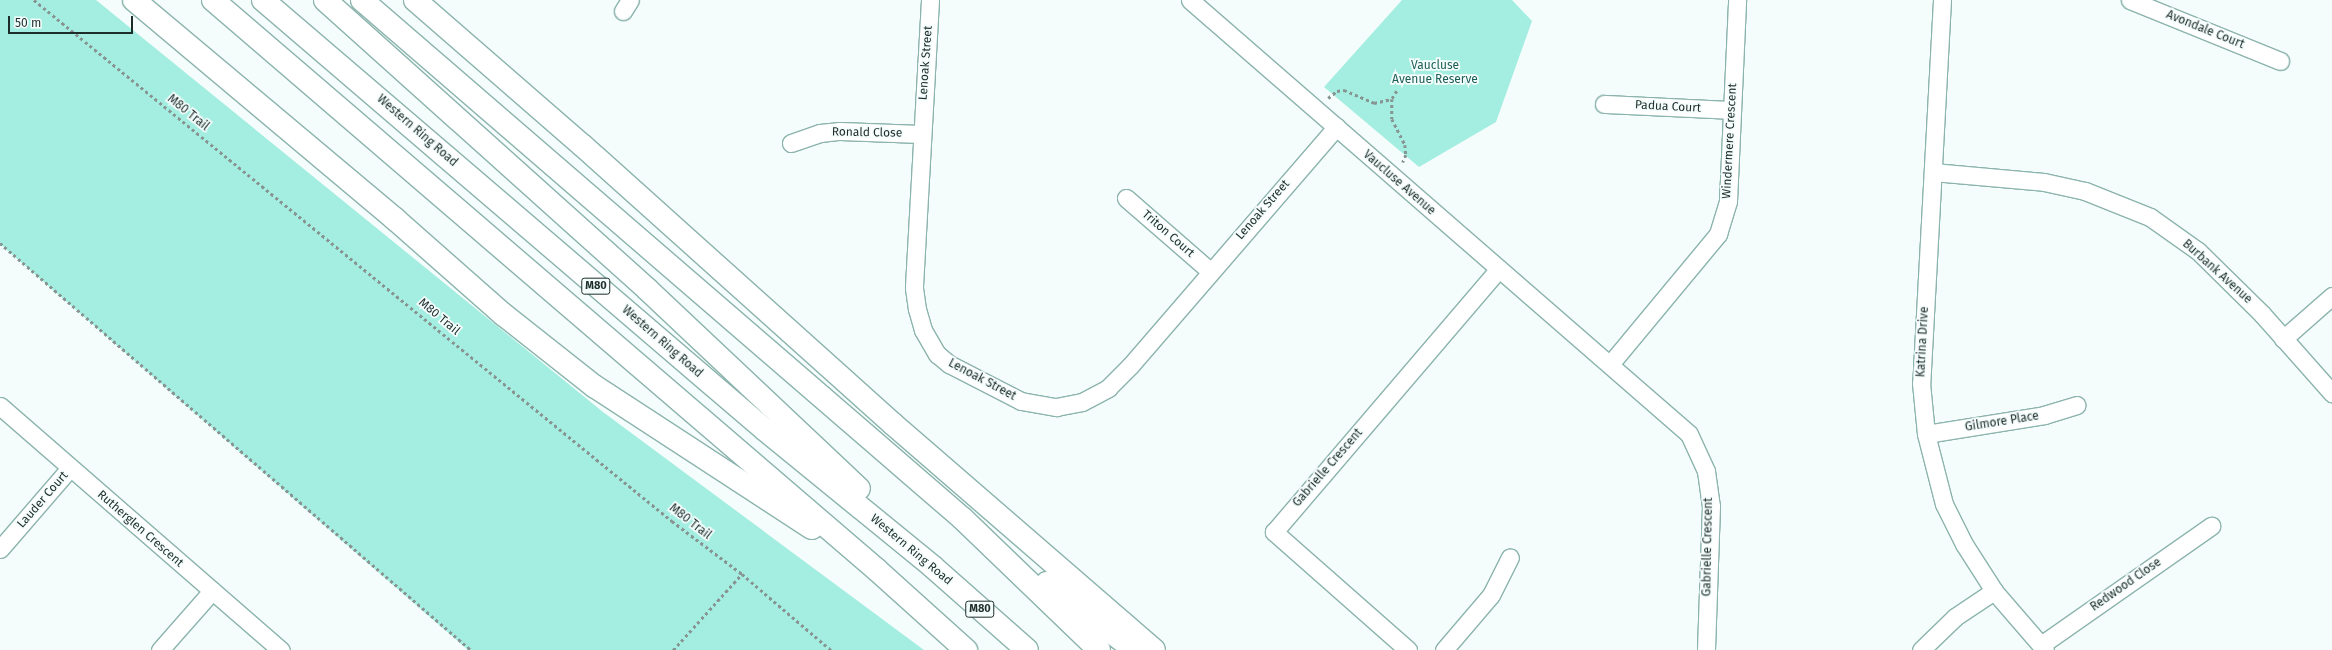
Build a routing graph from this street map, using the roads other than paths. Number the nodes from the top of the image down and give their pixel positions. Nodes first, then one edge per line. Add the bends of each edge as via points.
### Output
1 (134, 0) edge
2 (213, 0) edge
3 (263, 0) edge
4 (325, 0) edge
5 (362, 0) edge
6 (415, 0) edge
7 (930, 0) edge
8 (1190, 0) edge
9 (1737, 0) edge
10 (1942, 0) edge
11 (2130, 0) edge
12 (2280, 61) dead end
13 (1604, 104) dead end
14 (1731, 110) junction
15 (1336, 127) junction
16 (921, 134) junction
17 (791, 143) dead end
18 (1933, 172) junction
19 (1126, 198) dead end
20 (1499, 270) junction
21 (1210, 271) junction
22 (2332, 296) edge
23 (2283, 339) junction
24 (1611, 363) junction
25 (2332, 393) edge
26 (2076, 405) dead end
27 (0, 406) edge
28 (1926, 434) junction
29 (70, 468) junction
30 (962, 518) junction
31 (2211, 526) dead end
32 (0, 550) edge
33 (1510, 557) dead end
34 (933, 567) junction
35 (877, 570) junction
36 (212, 591) junction
37 (1994, 591) junction
38 (2043, 648) edge
39 (160, 650) edge
40 (281, 650) edge
41 (966, 650) edge
42 (1028, 650) edge
43 (1099, 650) edge
44 (1134, 650) edge
45 (1154, 650) edge
46 (1408, 650) edge
47 (1444, 650) edge
48 (1706, 650) edge
49 (1921, 650) edge

1 - 35 highway via 389,214 504,315 594,386 704,460
2 - 35 highway, M80
3 - 34 highway, Western Ring Road / M80 via 758,424
4 - 34 highway via 647,289 865,496
5 - 30 highway
6 - 45 highway via 582,145 893,424
7 - 16 street, Lenoak Street
8 - 15 street, Vaucluse Avenue
9 - 14 street, Windermere Crescent
10 - 18 street, Katrina Drive
11 - 12 street, Avondale Court
13 - 14 street, Padua Court
14 - 24 street, Windermere Crescent via 1728,201 1718,234
15 - 20 street, Vaucluse Avenue
15 - 21 street, Lenoak Street
16 - 17 street, Ronald Close via 840,131 820,133
16 - 21 street, Lenoak Street via 914,288 923,330 937,354 949,364 998,391 1021,401 1056,407 1089,398 1108,388 1130,366
18 - 23 street, Burbank Avenue via 2050,184 2085,191 2150,217 2198,251 2262,314
18 - 28 street, Katrina Drive via 1921,383
19 - 21 street, Triton Court
20 - 24 street, Vaucluse Avenue
20 - 46 street, Gabrielle Crescent via 1274,532
22 - 23 street
23 - 25 street, Burbank Avenue
24 - 48 street, Gabrielle Crescent via 1689,434 1706,471 1711,506
26 - 28 street, Gilmore Place via 2044,415
27 - 29 street, Rutherglen Crescent
28 - 37 street, Katrina Drive via 1944,504 1964,544
29 - 32 street, Lauder Court
29 - 36 street, Rutherglen Crescent
30 - 43 highway
30 - 44 highway
31 - 38 street, Redwood Close
33 - 47 street via 1491,595
34 - 42 highway, Western Ring Road / M80
35 - 41 highway, M80
36 - 39 street
36 - 40 street, Rutherglen Crescent
37 - 38 street, Katrina Drive
37 - 49 street via 1955,617

